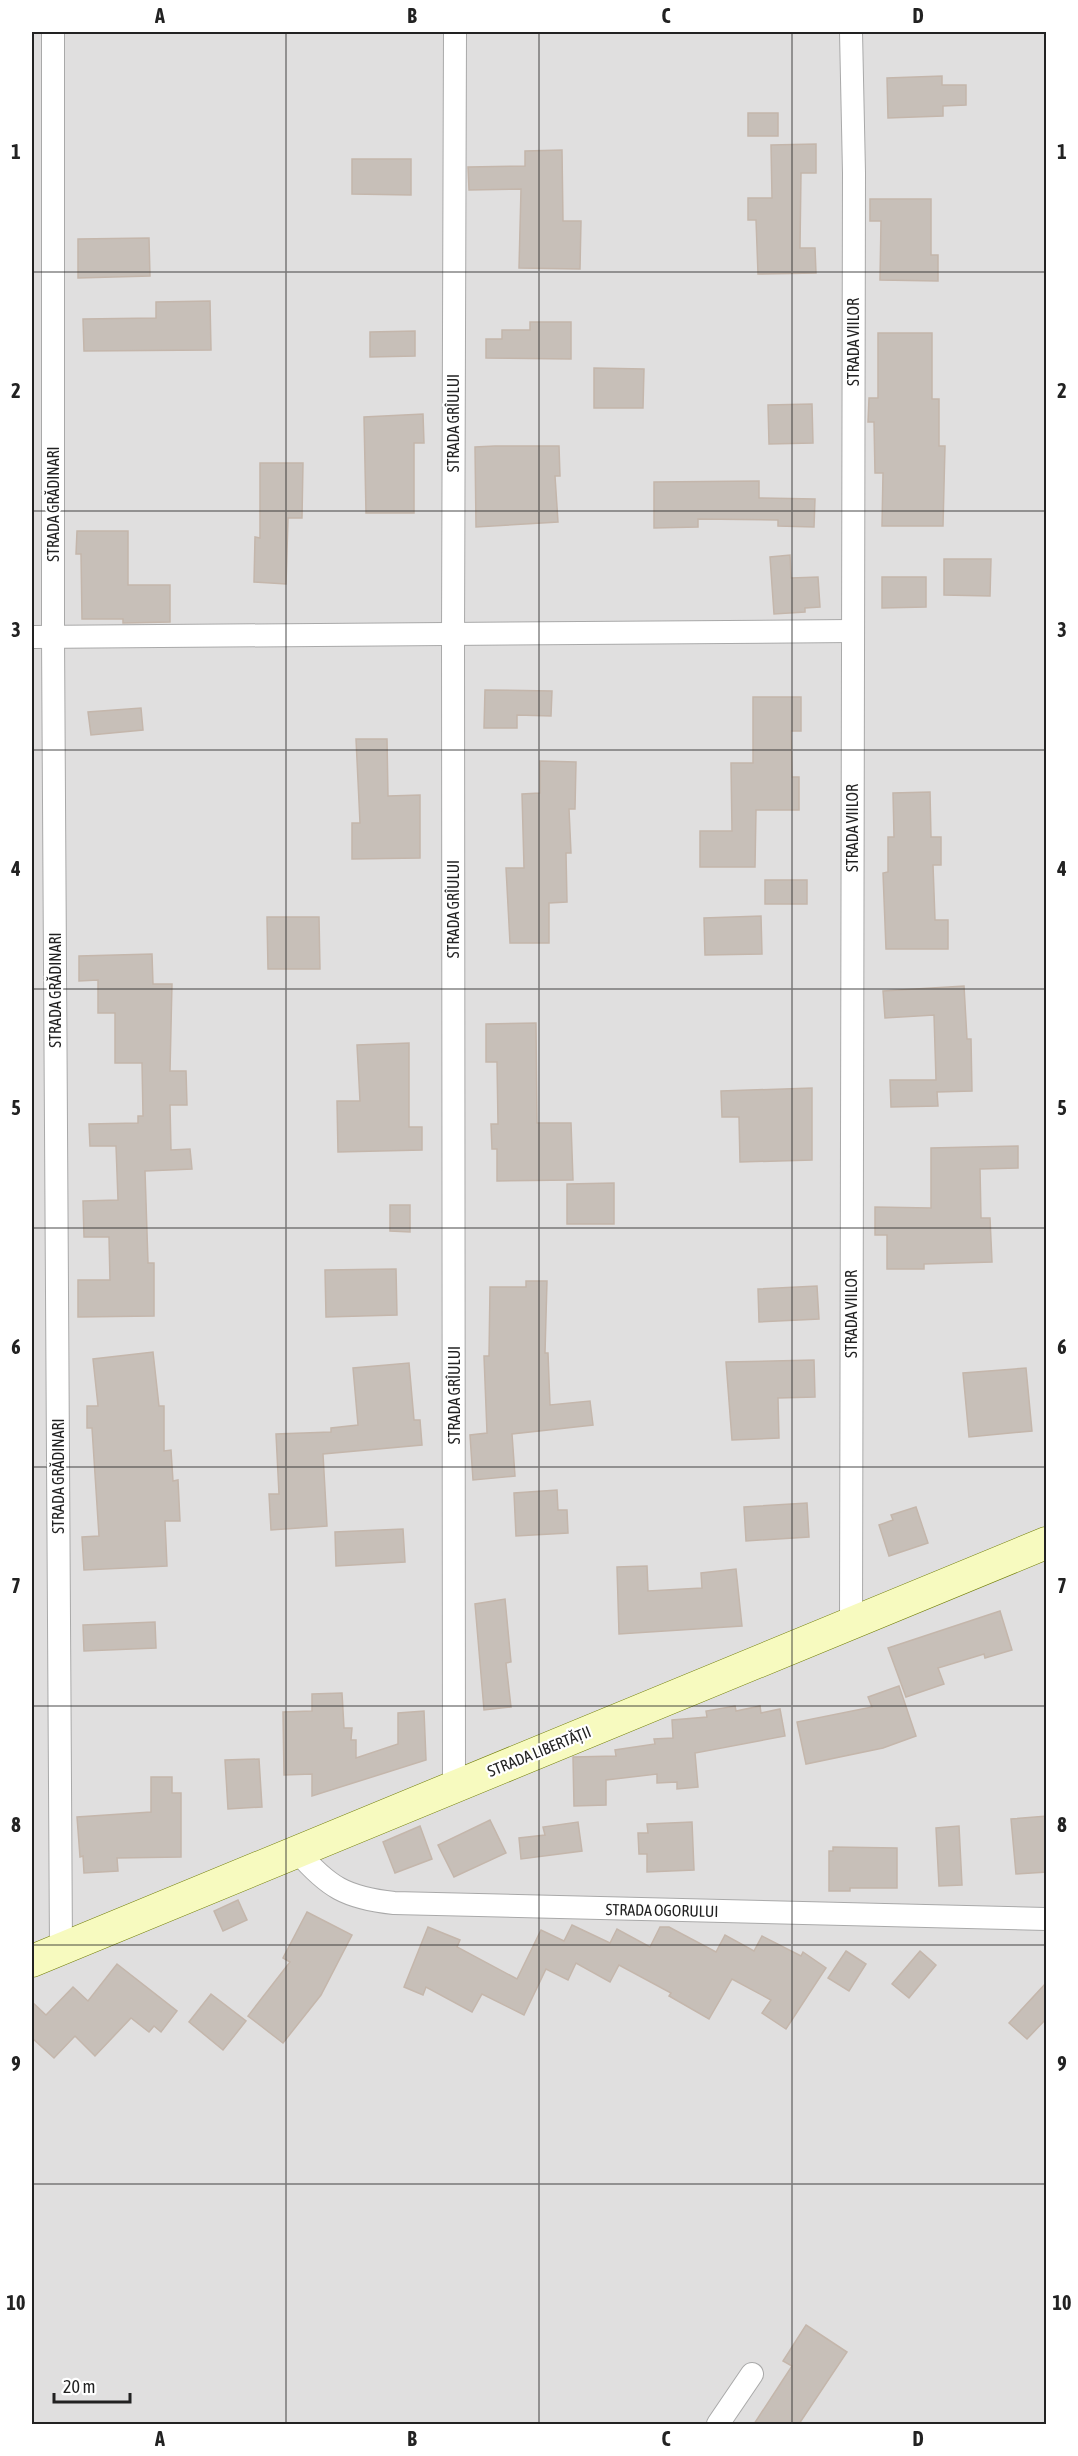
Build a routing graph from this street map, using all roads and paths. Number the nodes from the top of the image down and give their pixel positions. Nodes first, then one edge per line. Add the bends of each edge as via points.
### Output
1 (53, 32) edge
2 (455, 32) edge
3 (852, 32) edge
4 (852, 631) junction
5 (453, 636) junction
6 (42, 637) edge
7 (1047, 1543) edge
8 (850, 1624) junction
9 (454, 1786) junction
10 (297, 1851) junction
11 (1047, 1919) edge
12 (61, 1949) junction
13 (32, 1961) edge
14 (752, 2374) dead end
15 (718, 2424) edge

1 - 6 street, STRADA GRĂDINARI
2 - 5 street, STRADA GRÎULUI
3 - 4 street, STRADA VIILOR
4 - 5 street
4 - 8 street, STRADA VIILOR
5 - 6 street
5 - 9 street, STRADA GRÎULUI
6 - 12 street, STRADA GRĂDINARI
7 - 8 main road, STRADA LIBERTĂȚII
8 - 9 main road, STRADA LIBERTĂȚII
9 - 10 main road, STRADA LIBERTĂȚII
10 - 11 street, STRADA OGORULUI via 319,1877 338,1890 363,1900 394,1904
10 - 12 main road, STRADA LIBERTĂȚII
12 - 13 main road, STRADA LIBERTĂȚII
14 - 15 street

